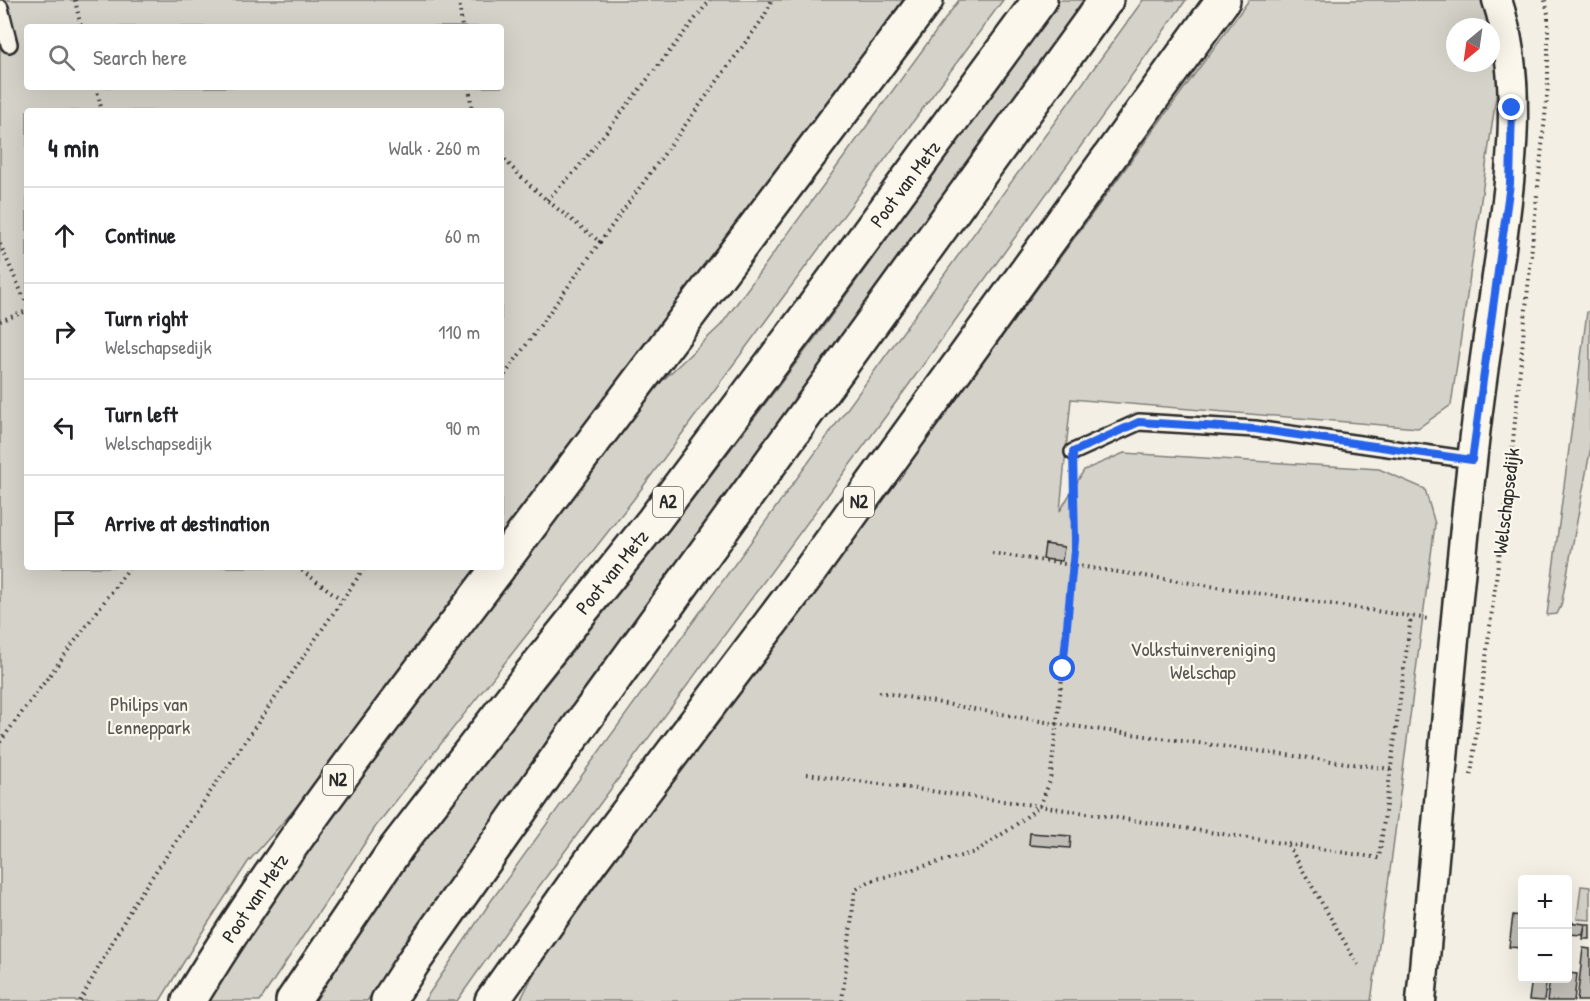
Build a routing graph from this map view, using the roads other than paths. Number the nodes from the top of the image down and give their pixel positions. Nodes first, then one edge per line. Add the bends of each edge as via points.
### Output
1 (926, 0) edge
2 (1040, 0) edge
3 (1106, 0) edge
4 (1223, 0) edge
5 (1497, 0) edge
6 (0, 8) edge
7 (9, 44) dead end
8 (1073, 452) road end
9 (1472, 460) junction
10 (504, 561) edge
11 (497, 570) edge
12 (189, 1001) edge
13 (293, 1001) edge
14 (388, 1001) edge
15 (492, 1001) edge
16 (1421, 1001) edge

1 - 10 highway, Poot van Metz / N2
2 - 13 highway, Poot van Metz / A2 via 654,520 398,847
3 - 14 highway via 584,720
4 - 15 highway, N2 via 804,579 591,861
5 - 9 street, Welschapsedijk via 1510,65 1510,184
6 - 7 lane
8 - 9 lane, Welschapsedijk via 1139,422 1255,429
9 - 16 street, Welschapsedijk
11 - 12 highway, Poot van Metz / N2 via 277,864

